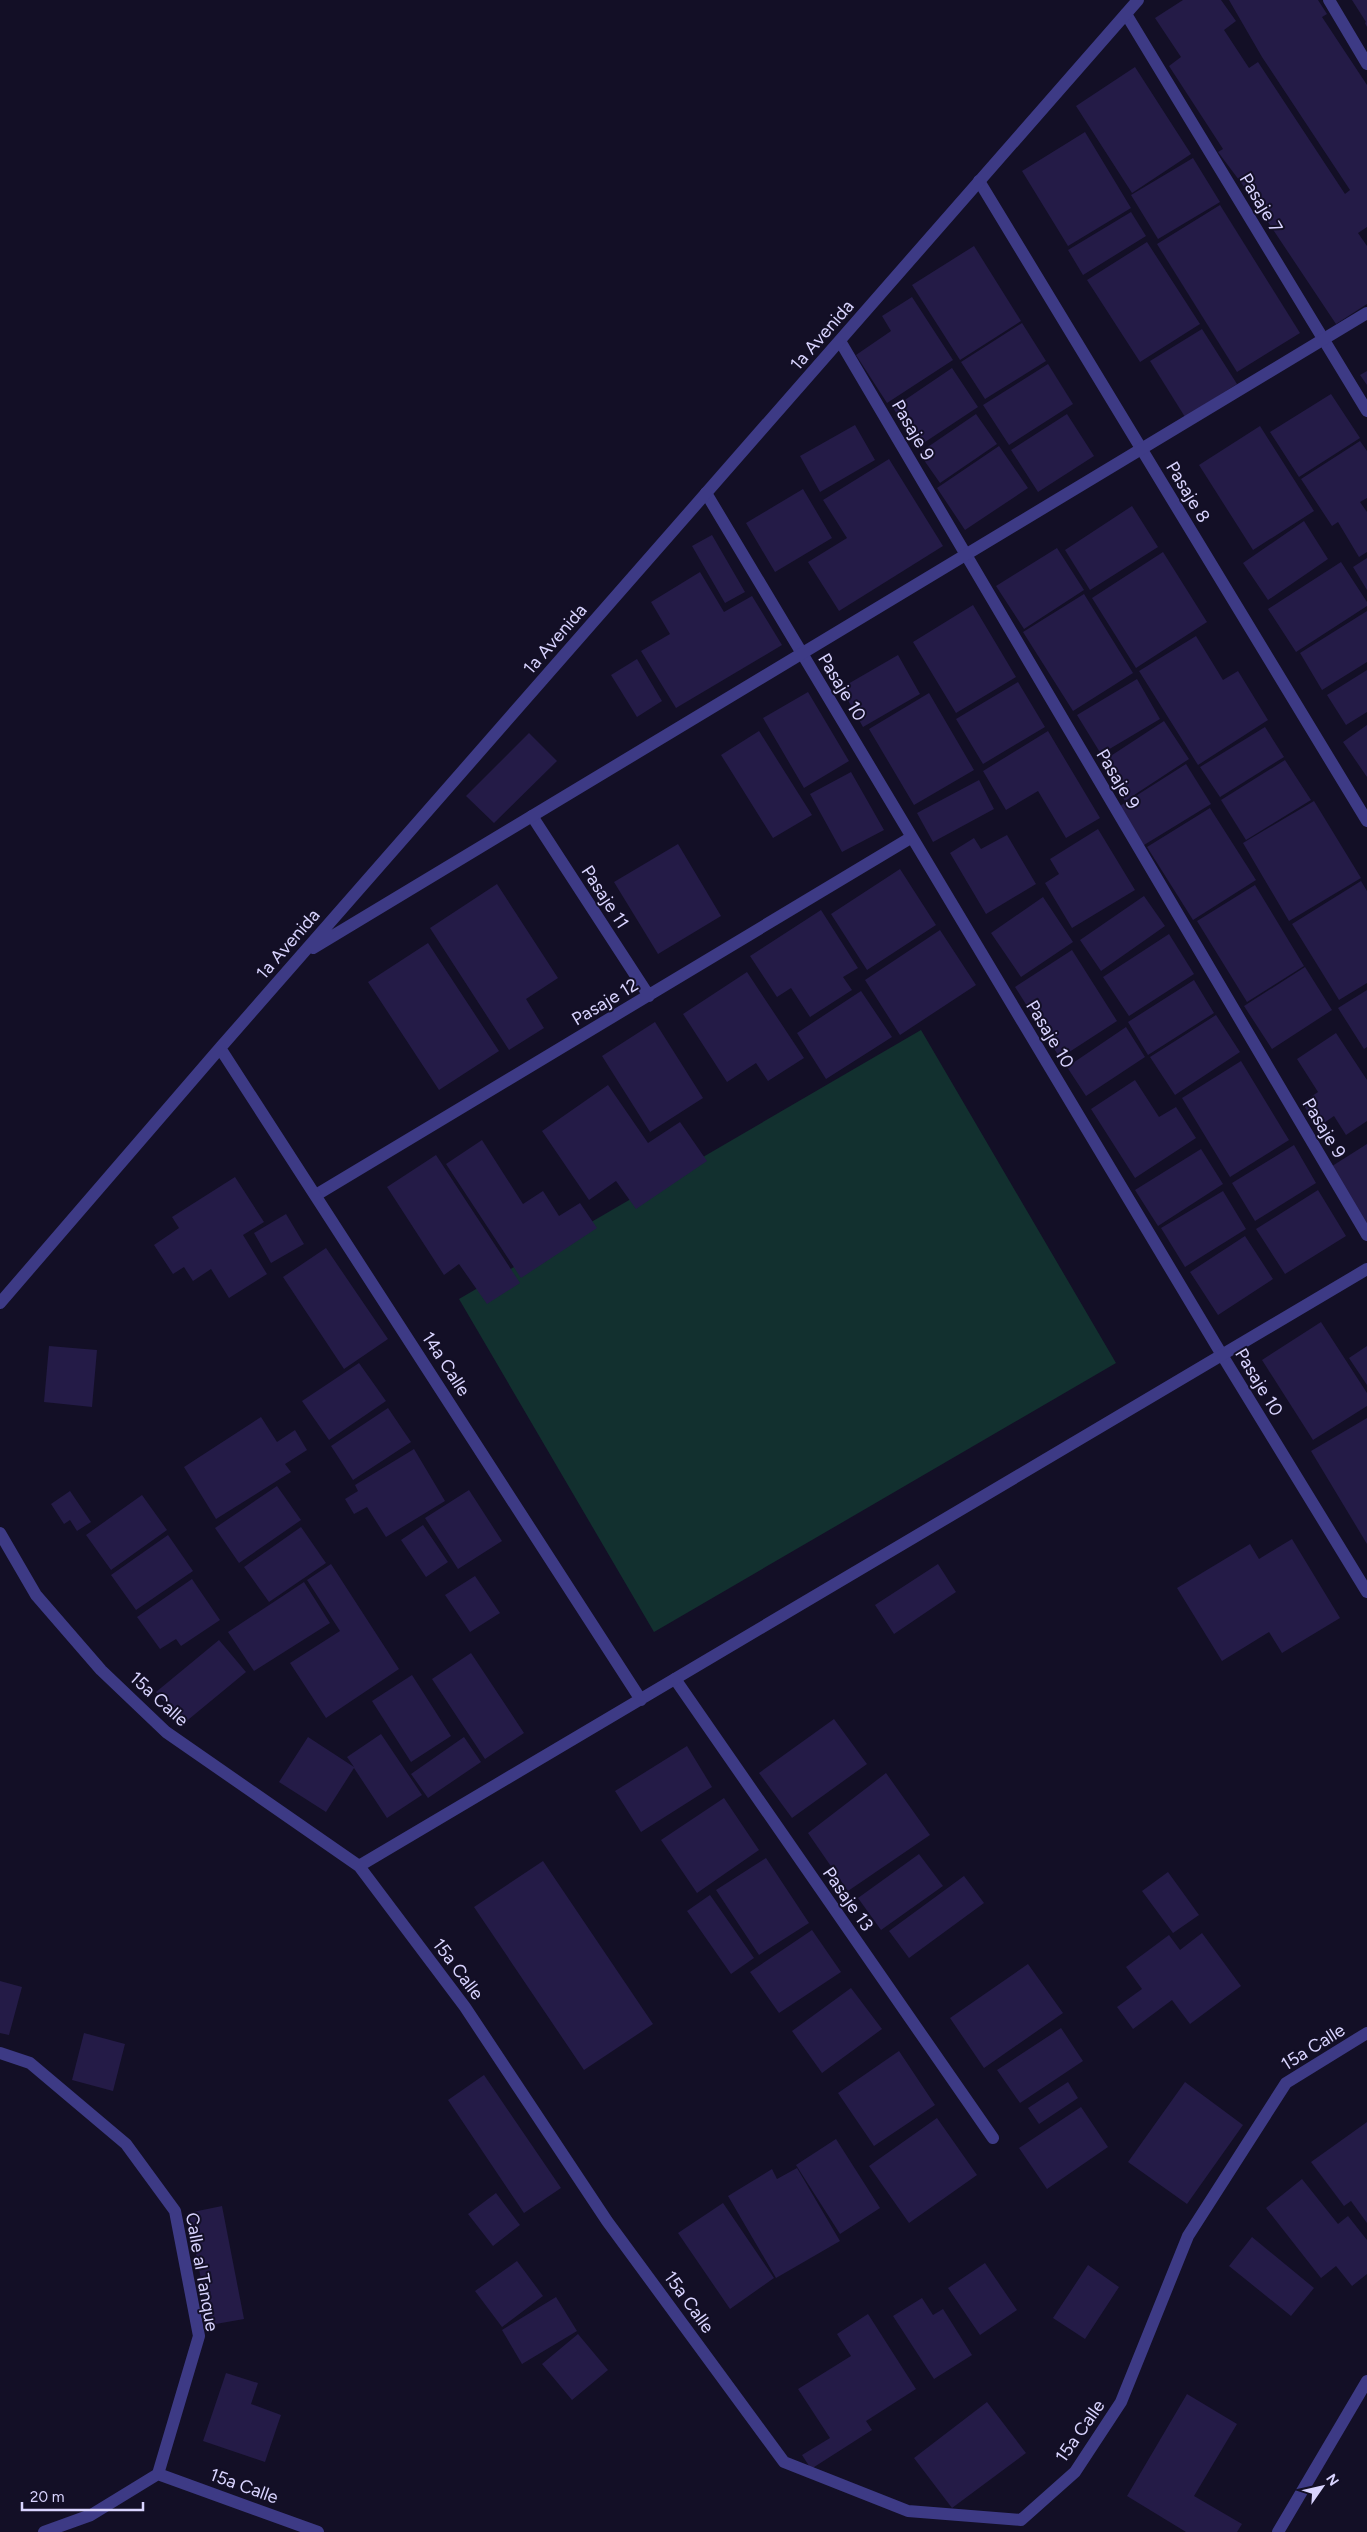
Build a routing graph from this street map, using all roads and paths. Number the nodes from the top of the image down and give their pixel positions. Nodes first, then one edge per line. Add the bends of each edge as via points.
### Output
1 (1138, 0) edge
2 (1329, 0) edge
3 (1126, 14) junction
4 (1367, 64) edge
5 (979, 181) junction
6 (1367, 313) edge
7 (1324, 340) junction
8 (840, 341) junction
9 (1367, 411) edge
10 (1142, 449) junction
11 (706, 493) junction
12 (966, 555) junction
13 (802, 654) junction
14 (532, 816) junction
15 (1367, 821) edge
16 (912, 837) junction
17 (302, 954) junction
18 (649, 996) junction
19 (220, 1048) junction
20 (316, 1195) junction
21 (1367, 1235) edge
22 (1367, 1269) edge
23 (0, 1303) edge
24 (1222, 1355) junction
25 (0, 1533) edge
26 (1367, 1592) edge
27 (675, 1679) junction
28 (641, 1700) junction
29 (359, 1866) junction
30 (1367, 2033) edge
31 (0, 2053) edge
32 (993, 2138) dead end
33 (1367, 2382) edge
34 (158, 2474) junction
35 (44, 2532) edge
36 (318, 2532) edge
37 (1278, 2532) edge

1 - 3 street, 1a Avenida
2 - 4 street
3 - 5 street, 1a Avenida
3 - 7 street, Pasaje 7
5 - 8 street, 1a Avenida
5 - 10 street, Pasaje 8
6 - 7 street
7 - 9 street, Pasaje 7
7 - 10 street
8 - 11 street, 1a Avenida
8 - 12 street, Pasaje 9
10 - 12 street
10 - 15 street, Pasaje 8
11 - 13 street, Pasaje 10
11 - 17 street, 1a Avenida
12 - 13 street
12 - 21 street, Pasaje 9
13 - 14 street
13 - 16 street, Pasaje 10
14 - 17 street
14 - 18 street, Pasaje 11
16 - 18 street, Pasaje 12
16 - 24 street, Pasaje 10
17 - 19 street, 1a Avenida
18 - 20 street, Pasaje 12
19 - 20 street, 14a Calle
19 - 23 street, 1a Avenida
20 - 28 street, 14a Calle
22 - 24 street
24 - 26 street, Pasaje 10
24 - 27 street
25 - 29 street, 15a Calle via 36,1595 101,1670 166,1732
27 - 28 street
27 - 32 street, Pasaje 13
28 - 29 street
29 - 30 street, 15a Calle via 465,2007 607,2221 784,2462 908,2511 1021,2520 1074,2472 1121,2402 1188,2236 1286,2082
31 - 34 street, Calle al Tanque via 30,2063 126,2144 175,2211 198,2336
33 - 37 street
34 - 35 street via 91,2515
34 - 36 street, 15a Calle

